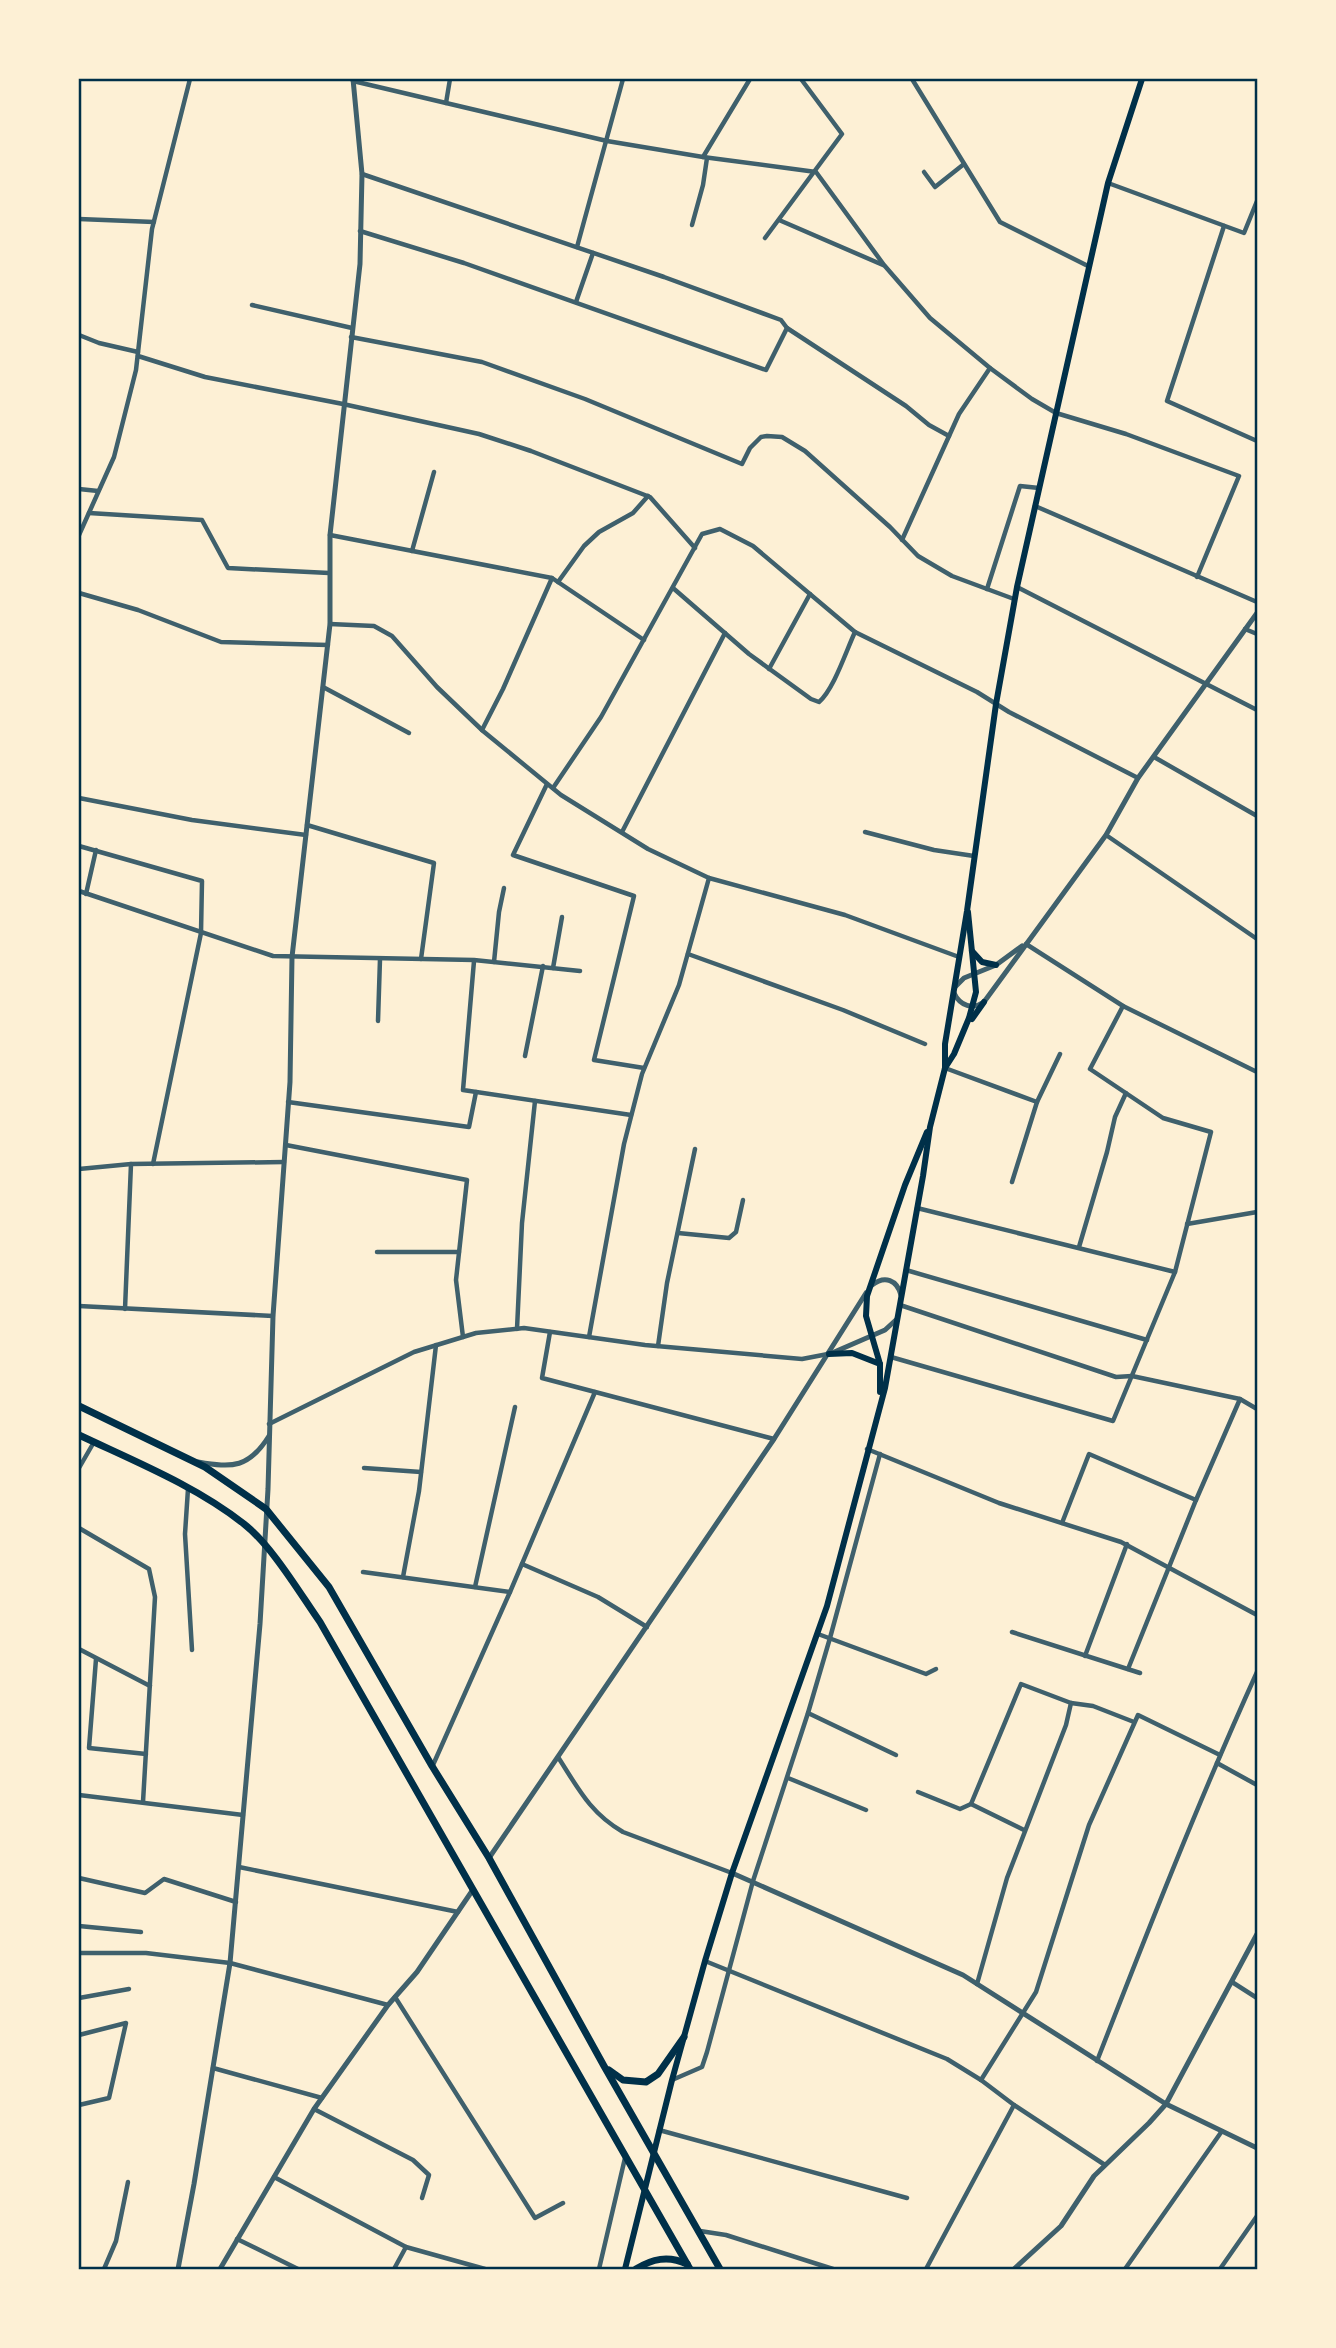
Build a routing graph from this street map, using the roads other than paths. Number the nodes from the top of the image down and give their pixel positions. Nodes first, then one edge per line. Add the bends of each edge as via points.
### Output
1 (190, 79) edge
2 (450, 79) edge
3 (623, 79) edge
4 (750, 79) edge
5 (801, 79) edge
6 (912, 79) edge
7 (1142, 79) edge
8 (353, 80) edge
9 (446, 103) junction
10 (607, 141) junction
11 (705, 158) junction
12 (964, 164) junction
13 (816, 172) junction
14 (924, 172) dead end
15 (362, 174) junction
16 (1108, 183) junction
17 (1257, 201) edge
18 (79, 219) edge
19 (779, 220) junction
20 (154, 222) junction
21 (692, 225) dead end
22 (1224, 226) junction
23 (360, 231) junction
24 (765, 239) dead end
25 (578, 247) junction
26 (593, 252) junction
27 (884, 265) junction
28 (1087, 266) junction
29 (576, 302) junction
30 (252, 305) dead end
31 (352, 328) junction
32 (787, 328) junction
33 (79, 335) edge
34 (351, 337) junction
35 (138, 354) junction
36 (990, 368) junction
37 (343, 404) junction
38 (1056, 413) junction
39 (949, 436) junction
40 (1257, 441) edge
41 (434, 472) dead end
42 (1039, 488) junction
43 (79, 489) edge
44 (99, 491) junction
45 (648, 496) junction
46 (1035, 506) junction
47 (89, 513) junction
48 (79, 535) edge
49 (330, 535) junction
50 (902, 540) junction
51 (695, 548) junction
52 (412, 551) junction
53 (329, 573) junction
54 (1197, 577) junction
55 (552, 578) junction
56 (558, 582) junction
57 (1017, 587) junction
58 (673, 588) junction
59 (987, 589) junction
60 (79, 593) edge
61 (810, 594) junction
62 (1014, 599) junction
63 (1257, 602) edge
64 (1257, 613) edge
65 (330, 624) junction
66 (1245, 629) junction
67 (855, 632) junction
68 (724, 633) junction
69 (1257, 635) edge
70 (644, 640) junction
71 (328, 645) junction
72 (769, 669) junction
73 (1205, 684) junction
74 (323, 687) junction
75 (996, 704) junction
76 (1257, 710) edge
77 (482, 730) junction
78 (409, 733) dead end
79 (1154, 757) junction
80 (1138, 778) junction
81 (547, 784) junction
82 (553, 788) junction
83 (79, 798) edge
84 (1257, 816) edge
85 (307, 825) junction
86 (622, 832) junction
87 (865, 832) dead end
88 (306, 835) junction
89 (1106, 835) junction
90 (79, 846) edge
91 (96, 850) junction
92 (974, 856) junction
93 (709, 878) junction
94 (504, 888) dead end
95 (79, 891) edge
96 (86, 894) junction
97 (967, 911) junction
98 (562, 917) dead end
99 (201, 933) junction
100 (1257, 939) edge
101 (1025, 944) junction
102 (971, 950) junction
103 (688, 954) junction
104 (292, 957) junction
105 (960, 957) junction
106 (421, 959) junction
107 (380, 960) junction
108 (474, 960) junction
109 (494, 962) junction
110 (996, 965) junction
111 (544, 966) junction
112 (553, 968) junction
113 (580, 971) dead end
114 (975, 973) junction
115 (955, 990) junction
116 (984, 1002) junction
117 (1123, 1006) junction
118 (973, 1007) junction
119 (378, 1021) dead end
120 (963, 1032) junction
121 (925, 1044) dead end
122 (1060, 1054) dead end
123 (525, 1056) dead end
124 (644, 1068) junction
125 (945, 1068) junction
126 (1257, 1073) edge
127 (476, 1092) junction
128 (1126, 1094) junction
129 (535, 1101) junction
130 (288, 1102) junction
131 (1037, 1102) junction
132 (631, 1115) junction
133 (929, 1128) junction
134 (286, 1145) junction
135 (695, 1149) dead end
136 (285, 1162) junction
137 (131, 1164) junction
138 (153, 1164) junction
139 (79, 1169) edge
140 (1012, 1182) dead end
141 (743, 1200) dead end
142 (917, 1208) junction
143 (1257, 1212) edge
144 (1187, 1224) junction
145 (677, 1233) junction
146 (1079, 1247) junction
147 (377, 1252) dead end
148 (459, 1252) junction
149 (906, 1269) junction
150 (1175, 1272) junction
151 (869, 1288) junction
152 (901, 1302) junction
153 (79, 1306) edge
154 (125, 1310) junction
155 (273, 1316) junction
156 (898, 1318) junction
157 (517, 1329) junction
158 (550, 1332) junction
159 (463, 1336) junction
160 (872, 1336) junction
161 (589, 1337) junction
162 (1147, 1340) junction
163 (436, 1345) junction
164 (658, 1346) junction
165 (829, 1354) junction
166 (891, 1357) junction
167 (880, 1364) junction
168 (1132, 1376) junction
169 (595, 1392) junction
170 (1240, 1399) junction
171 (880, 1402) junction
172 (79, 1406) edge
173 (515, 1408) dead end
174 (1257, 1409) edge
175 (269, 1424) junction
176 (79, 1435) edge
177 (269, 1436) junction
178 (774, 1439) junction
179 (94, 1442) junction
180 (867, 1449) junction
181 (880, 1454) junction
182 (192, 1461) junction
183 (79, 1468) edge
184 (364, 1468) dead end
185 (421, 1472) junction
186 (188, 1489) junction
187 (1196, 1500) junction
188 (266, 1509) junction
189 (1062, 1523) junction
190 (79, 1528) edge
191 (264, 1544) junction
192 (1126, 1544) junction
193 (522, 1564) junction
194 (1169, 1567) junction
195 (363, 1572) dead end
196 (403, 1577) junction
197 (475, 1587) junction
198 (510, 1592) junction
199 (1257, 1615) edge
200 (647, 1626) junction
201 (1013, 1632) dead end
202 (818, 1633) junction
203 (830, 1638) junction
204 (79, 1649) edge
205 (192, 1650) dead end
206 (1085, 1656) junction
207 (96, 1659) junction
208 (936, 1669) dead end
209 (1128, 1669) junction
210 (1257, 1672) edge
211 (1140, 1673) dead end
212 (150, 1686) junction
213 (1071, 1703) junction
214 (808, 1713) junction
215 (1134, 1722) junction
216 (146, 1754) junction
217 (895, 1755) dead end
218 (1220, 1755) junction
219 (558, 1757) junction
220 (1216, 1763) junction
221 (432, 1766) junction
222 (788, 1778) junction
223 (1257, 1785) edge
224 (918, 1791) dead end
225 (79, 1796) edge
226 (143, 1802) junction
227 (971, 1804) junction
228 (866, 1810) dead end
229 (244, 1815) junction
230 (1024, 1830) junction
231 (489, 1858) junction
232 (240, 1867) junction
233 (732, 1872) junction
234 (79, 1878) edge
235 (753, 1881) junction
236 (472, 1891) junction
237 (236, 1902) junction
238 (458, 1912) junction
239 (79, 1926) edge
240 (141, 1932) dead end
241 (1257, 1934) edge
242 (79, 1953) edge
243 (705, 1961) junction
244 (230, 1963) junction
245 (728, 1970) junction
246 (1231, 1982) junction
247 (977, 1984) junction
248 (129, 1989) dead end
249 (395, 1997) junction
250 (79, 1998) edge
251 (1257, 1998) edge
252 (388, 2005) junction
253 (1022, 2013) junction
254 (79, 2035) edge
255 (684, 2037) junction
256 (1097, 2060) junction
257 (604, 2066) junction
258 (213, 2068) junction
259 (671, 2080) junction
260 (981, 2080) junction
261 (322, 2098) junction
262 (1166, 2104) junction
263 (79, 2105) edge
264 (1014, 2105) junction
265 (314, 2109) junction
266 (659, 2130) junction
267 (1222, 2131) junction
268 (1257, 2148) edge
269 (653, 2154) junction
270 (626, 2157) junction
271 (1105, 2165) junction
272 (274, 2177) junction
273 (128, 2182) dead end
274 (644, 2191) junction
275 (422, 2198) dead end
276 (907, 2198) dead end
277 (563, 2203) dead end
278 (1257, 2216) edge
279 (696, 2230) junction
280 (237, 2239) junction
281 (407, 2247) junction
282 (688, 2267) edge
283 (104, 2269) edge
284 (178, 2269) edge
285 (220, 2269) edge
286 (298, 2269) edge
287 (394, 2269) edge
288 (485, 2269) edge
289 (600, 2269) edge
290 (625, 2269) edge
291 (636, 2269) edge
292 (720, 2269) edge
293 (833, 2269) edge
294 (926, 2269) edge
295 (1014, 2269) edge
296 (1125, 2269) edge
297 (1220, 2269) edge

1 - 20 street
2 - 9 street
3 - 10 street
4 - 11 street
5 - 13 street via 842,134
6 - 12 street
7 - 16 main road
8 - 9 street
8 - 15 street
9 - 10 street
10 - 11 street
10 - 25 street
11 - 13 street
11 - 21 street
12 - 14 street via 935,187
12 - 28 street via 1000,222
13 - 19 street
13 - 27 street
15 - 23 street
15 - 25 street
16 - 22 street
16 - 28 main road
17 - 22 street via 1244,233
18 - 20 street
19 - 24 street
19 - 27 street
20 - 35 street
22 - 40 street via 1167,401
23 - 29 street
23 - 31 street
25 - 26 street
26 - 29 street
26 - 32 street via 781,320
27 - 36 street via 930,318
28 - 38 main road
29 - 32 street via 766,370
30 - 31 street
31 - 34 street
32 - 39 street
33 - 35 street
34 - 37 street
34 - 50 street via 482,362 742,464 761,437 782,437 805,451
35 - 37 street via 205,377
35 - 44 street via 114,457
36 - 38 street
36 - 39 street
37 - 45 street via 479,434
37 - 49 street
38 - 42 main road
38 - 54 street via 1239,476
39 - 50 street
41 - 52 street
42 - 46 main road
42 - 59 street via 1020,486
43 - 44 street
44 - 47 street
45 - 51 street
45 - 56 street via 633,513 584,546
46 - 54 street
46 - 57 main road
47 - 48 street
47 - 53 street via 202,520 228,568
49 - 52 street
49 - 53 street
50 - 59 street via 918,556 952,576
51 - 58 street
51 - 61 street via 702,534 720,529 753,546
52 - 55 street
53 - 65 street
54 - 63 street
55 - 56 street
55 - 77 street
56 - 70 street
57 - 62 main road
57 - 73 street
58 - 68 street
58 - 70 street
59 - 62 street
60 - 71 street via 221,642
61 - 67 street
61 - 72 street
62 - 75 main road
64 - 66 street
65 - 71 street
65 - 77 street via 374,626 392,636
66 - 69 street
66 - 73 street
67 - 72 street via 819,702
67 - 75 street
68 - 72 street
68 - 86 street
70 - 82 street via 601,717
71 - 74 street
73 - 76 street
73 - 79 street
74 - 78 street
74 - 85 street
75 - 80 street
75 - 92 main road
77 - 81 street
79 - 80 street
79 - 84 street
80 - 89 street
81 - 82 street
81 - 124 street via 513,855 634,896 594,1060
82 - 86 street
83 - 88 street via 192,820
85 - 88 street
85 - 106 street via 434,863
86 - 93 street
87 - 92 street
88 - 104 street
89 - 100 street
89 - 101 street
90 - 91 street
91 - 96 street
91 - 99 street via 202,881
92 - 97 main road
93 - 103 street
93 - 105 street via 845,915
94 - 109 street
95 - 96 street
96 - 99 street
97 - 102 main road
97 - 105 main road
98 - 112 street
99 - 104 street via 273,957
99 - 138 street
101 - 110 street
101 - 116 street
101 - 117 street
102 - 110 main road via 982,962
102 - 114 main road
103 - 121 street
103 - 124 street
104 - 107 street
104 - 130 street
105 - 115 main road
106 - 107 street
106 - 108 street
107 - 119 street
108 - 109 street
108 - 127 street via 463,1090
109 - 111 street
110 - 114 street
111 - 112 street
111 - 123 street
112 - 113 street
114 - 115 street
114 - 118 main road
115 - 118 street via 961,1002
115 - 125 main road
116 - 118 street
116 - 120 main road
117 - 126 street
117 - 128 street via 1090,1069
118 - 120 main road
120 - 125 main road
122 - 131 street
124 - 132 street
125 - 131 street
125 - 133 main road
127 - 129 street
127 - 130 street via 469,1127
128 - 144 street via 1163,1118 1211,1132
128 - 146 street via 1115,1117
129 - 132 street
129 - 157 street
130 - 134 street
131 - 140 street
132 - 161 street
133 - 142 main road
133 - 151 main road
134 - 136 street
134 - 148 street via 467,1180
135 - 145 street
136 - 138 street
136 - 155 street
137 - 138 street
137 - 139 street
137 - 154 street
141 - 145 street via 736,1232 729,1238
142 - 146 street
142 - 149 main road
143 - 144 street
144 - 150 street
145 - 164 street
146 - 150 street
147 - 148 street
148 - 159 street via 456,1280
149 - 152 main road
149 - 162 street
150 - 162 street
151 - 152 street via 889,1280 897,1285
151 - 160 main road via 866,1308
151 - 165 street
152 - 156 main road
152 - 168 street via 1115,1377
153 - 154 street
154 - 155 street
155 - 175 street
156 - 160 street
156 - 166 main road
157 - 158 street
157 - 159 street
158 - 161 street
158 - 169 street via 542,1377
159 - 163 street
160 - 165 street
160 - 167 main road
161 - 164 street
162 - 168 street
163 - 175 street
163 - 185 street
164 - 165 street via 802,1359
165 - 167 main road via 852,1353
165 - 178 street
166 - 168 street via 1113,1421
166 - 171 main road
167 - 171 main road
168 - 170 street
169 - 178 street
169 - 193 street
170 - 174 street
170 - 187 street
171 - 180 main road
172 - 182 main road
173 - 197 street
175 - 177 street
176 - 179 main road
177 - 182 street via 239,1465
177 - 188 street
178 - 200 street
179 - 183 street
179 - 186 main road
180 - 181 street
180 - 202 main road
181 - 189 street via 999,1503
181 - 203 street
182 - 188 main road
184 - 185 street
185 - 196 street
186 - 191 main road via 245,1525
186 - 205 street via 185,1534
187 - 189 street via 1089,1454
187 - 194 street
188 - 191 street
188 - 221 main road via 329,1587
189 - 192 street
190 - 212 street via 149,1569 155,1597
191 - 229 street
191 - 236 main road via 320,1622
192 - 194 street
192 - 206 street
193 - 198 street
193 - 200 street via 598,1597
194 - 199 street
194 - 209 street
195 - 196 street
196 - 197 street
197 - 198 street
198 - 221 street
200 - 219 street
201 - 206 street
202 - 203 street
202 - 233 main road
203 - 208 street via 926,1674
203 - 214 street
204 - 207 street
206 - 209 street
207 - 212 street
207 - 216 street via 89,1748
209 - 211 street
210 - 218 street
212 - 216 street
213 - 215 street
213 - 227 street via 1021,1684
213 - 230 street
214 - 217 street
214 - 222 street
215 - 218 street via 1138,1715
215 - 253 street via 1089,1825 1037,1992
216 - 226 street
218 - 220 street
219 - 231 street
219 - 233 street via 595,1813 608,1824
220 - 223 street
220 - 256 street
221 - 231 main road
222 - 228 street
222 - 235 street
224 - 227 street via 960,1809
225 - 226 street
226 - 229 street
227 - 230 street
229 - 232 street
230 - 247 street
231 - 257 main road
232 - 237 street
232 - 238 street
233 - 235 street
233 - 243 main road
234 - 237 street via 145,1893 164,1879
235 - 245 street
235 - 247 street
236 - 238 street
236 - 270 main road
237 - 244 street
238 - 249 street
239 - 240 street
241 - 246 street
242 - 244 street
243 - 245 street
243 - 255 main road
244 - 252 street
244 - 258 street
245 - 259 street via 702,2067
245 - 260 street via 947,2059
246 - 251 street
246 - 262 street
247 - 253 street
248 - 250 street
249 - 252 street
249 - 277 street via 535,2218
252 - 261 street
253 - 256 street
253 - 260 street
254 - 263 street via 126,2023 109,2098
255 - 257 main road via 658,2074 646,2082 623,2080
255 - 259 main road
256 - 262 street
257 - 269 main road
258 - 261 street
258 - 284 street
259 - 266 main road
260 - 264 street
261 - 265 street
262 - 267 street
262 - 271 street
264 - 271 street
264 - 294 street
265 - 272 street
265 - 275 street via 413,2160 429,2175
266 - 269 main road
266 - 276 street
267 - 268 street
267 - 296 street
269 - 274 main road
269 - 279 main road
270 - 274 main road
270 - 289 street
271 - 295 street via 1061,2226
272 - 280 street
272 - 281 street
273 - 283 street via 116,2241
274 - 282 main road
274 - 290 main road
278 - 297 street
279 - 292 main road
279 - 293 street
280 - 285 street
280 - 286 street
281 - 287 street
281 - 288 street
282 - 291 main road via 664,2258

